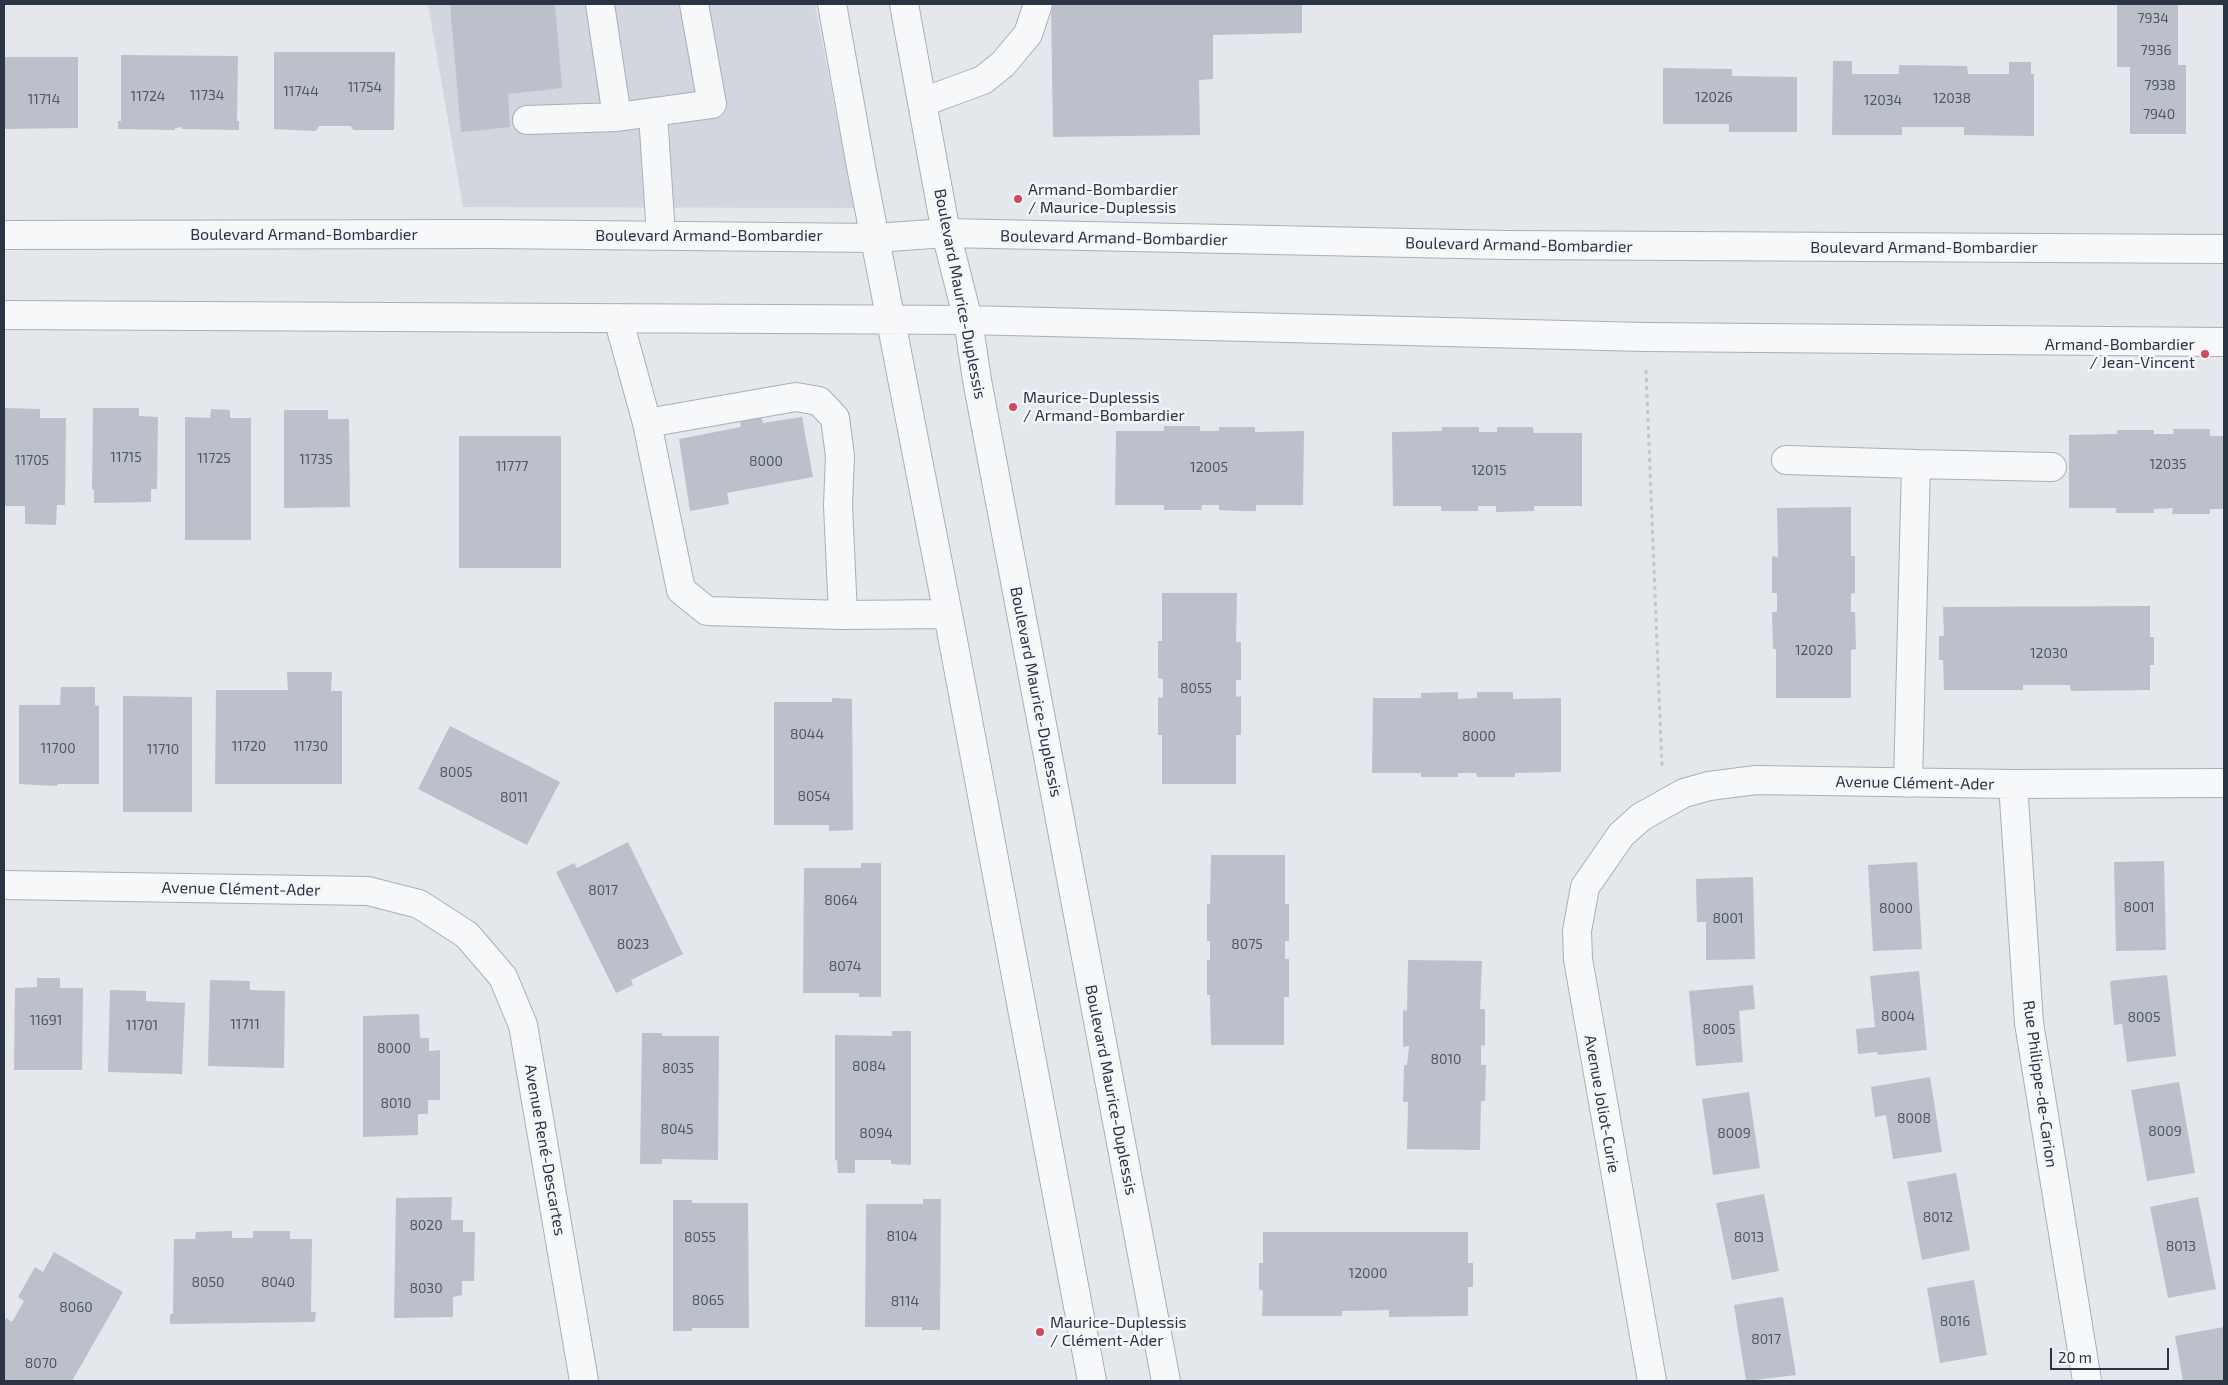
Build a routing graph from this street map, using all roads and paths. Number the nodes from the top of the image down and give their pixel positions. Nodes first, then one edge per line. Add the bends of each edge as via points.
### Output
1 (600, 4) edge
2 (694, 4) edge
3 (832, 4) edge
4 (904, 4) edge
5 (1038, 4) edge
6 (923, 102) junction
7 (652, 114) junction
8 (617, 117) junction
9 (527, 120) dead end
10 (946, 233) junction
11 (4, 235) edge
12 (661, 236) junction
13 (875, 238) junction
14 (2224, 249) edge
15 (4, 315) edge
16 (618, 318) junction
17 (892, 320) junction
18 (968, 320) junction
19 (1645, 337) junction
20 (2224, 342) edge
21 (647, 423) junction
22 (1786, 460) dead end
23 (1916, 464) junction
24 (2052, 467) dead end
25 (948, 614) junction
26 (842, 615) junction
27 (1908, 782) junction
28 (2224, 783) edge
29 (2013, 784) junction
30 (1663, 804) junction
31 (1620, 836) joint
32 (4, 885) edge
33 (467, 935) joint
34 (584, 1381) edge
35 (1092, 1381) edge
36 (1166, 1381) edge
37 (1652, 1381) edge
38 (2087, 1381) edge

1 - 8 street
2 - 7 street via 712,104
3 - 13 street
4 - 6 street, Boulevard Maurice-Duplessis
5 - 6 street via 1028,34 1004,64 983,80
6 - 10 street, Boulevard Maurice-Duplessis
7 - 8 street
7 - 12 street
8 - 9 street
10 - 13 street, Boulevard Armand-Bombardier
10 - 14 street, Boulevard Armand-Bombardier via 1506,245
10 - 18 street, Boulevard Maurice-Duplessis
11 - 12 street, Boulevard Armand-Bombardier
12 - 13 street, Boulevard Armand-Bombardier
13 - 17 street
15 - 16 street
16 - 17 street
16 - 21 street
17 - 18 street
17 - 25 street
18 - 19 street
18 - 36 street, Boulevard Maurice-Duplessis
19 - 20 street
19 - 30 path
21 - 26 street via 681,590 707,611
21 - 26 street via 796,397 819,401 835,418 840,456 838,505
22 - 23 street
23 - 24 street
23 - 27 street
25 - 26 street
25 - 35 street
27 - 29 street, Avenue Clément-Ader
27 - 30 street, Avenue Clément-Ader via 1756,780 1709,786 1684,793
28 - 29 street, Avenue Clément-Ader
29 - 38 street, Rue Philippe-de-Carion via 2029,1023
30 - 31 street, Avenue Clément-Ader via 1641,817
31 - 37 street, Avenue Joliot-Curie via 1585,887 1577,931 1578,959
32 - 33 street, Avenue Clément-Ader via 368,890 419,904
33 - 34 street, Avenue René-Descartes via 504,977 523,1025

